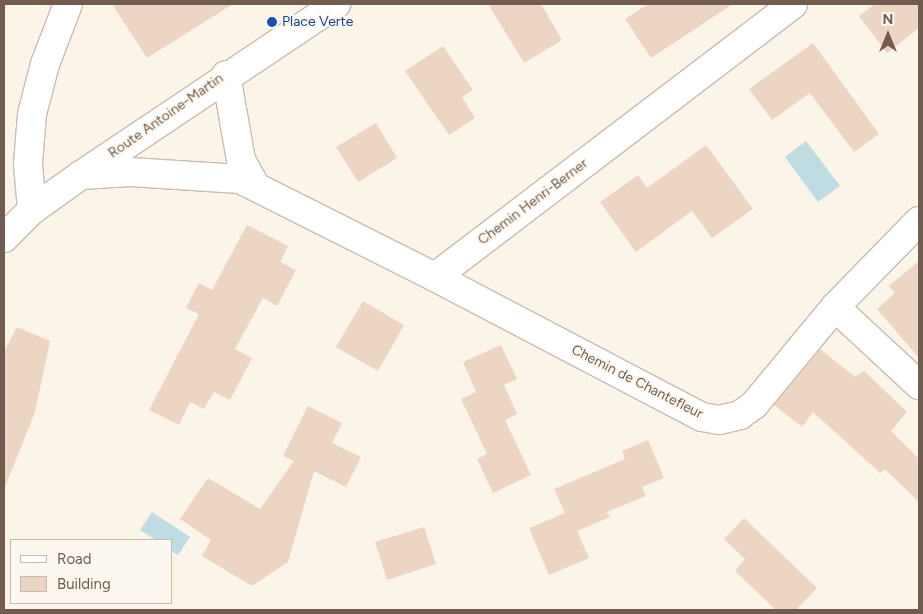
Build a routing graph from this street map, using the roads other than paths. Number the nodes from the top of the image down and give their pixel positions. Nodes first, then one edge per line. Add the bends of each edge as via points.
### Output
1 (68, 4) edge
2 (336, 4) edge
3 (793, 4) edge
4 (226, 75) junction
5 (81, 175) junction
6 (254, 183) junction
7 (32, 210) junction
8 (919, 221) edge
9 (4, 238) edge
10 (435, 277) junction
11 (835, 307) junction
12 (919, 385) edge

1 - 7 street via 45,64 32,114 28,164
2 - 4 street, Route Antoine-Martin
3 - 10 street, Chemin Henri-Berner
4 - 5 street, Route Antoine-Martin
4 - 6 street via 241,160
5 - 6 street via 130,172 226,177
5 - 7 street, Route Antoine-Martin
6 - 10 street
7 - 9 street, Route Antoine-Martin
8 - 11 street, Chemin de Chantefleur
10 - 11 street, Chemin de Chantefleur via 702,417 720,420 740,415 754,405
11 - 12 street

